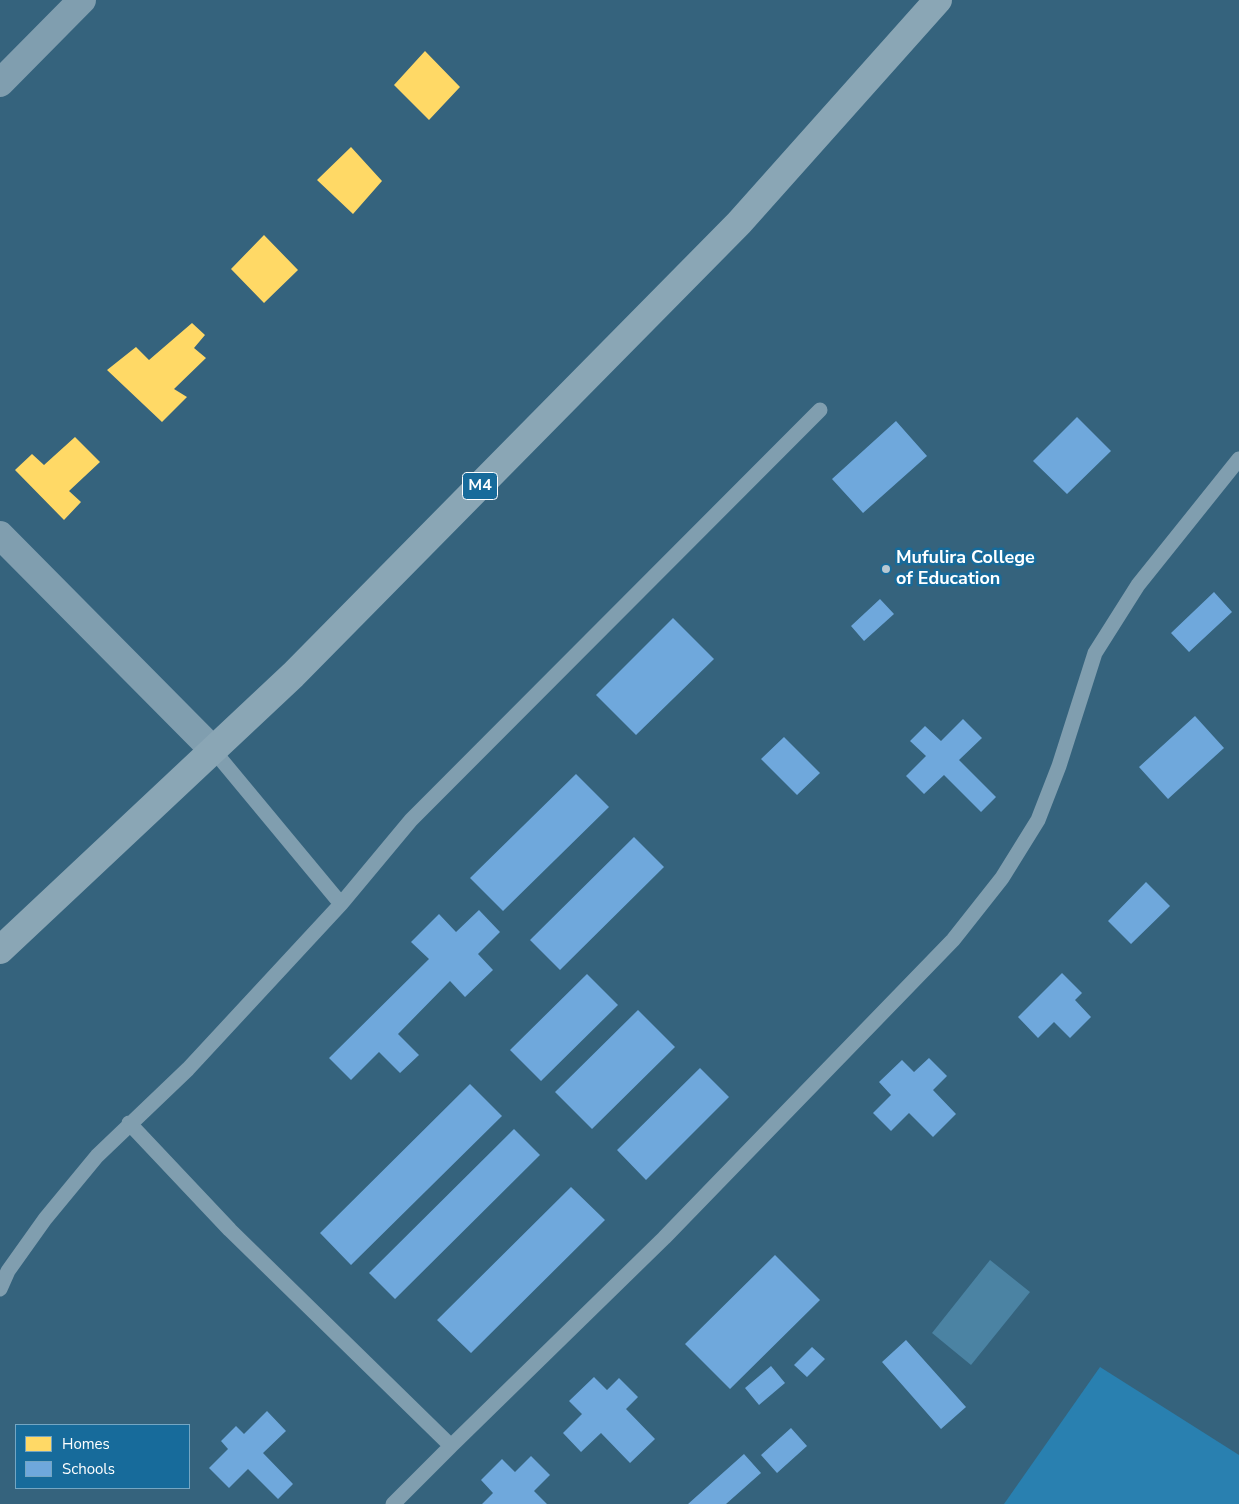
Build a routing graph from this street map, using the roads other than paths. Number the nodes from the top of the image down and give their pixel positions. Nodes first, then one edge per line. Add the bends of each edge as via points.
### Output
1 (82, 0) edge
2 (932, 2) edge
3 (0, 83) edge
4 (820, 410) dead end
5 (1239, 459) edge
6 (0, 535) edge
7 (214, 751) junction
8 (341, 904) junction
9 (0, 950) edge
10 (129, 1123) junction
11 (0, 1289) edge
12 (451, 1446) junction
13 (393, 1504) edge

1 - 3 street
2 - 7 main road, M4 via 739,223
4 - 8 lane via 411,820
5 - 12 lane via 1138,585 1095,653 1038,820 1002,878 953,940 664,1238
6 - 7 street
7 - 8 lane
7 - 9 main road, M4
8 - 10 lane via 188,1069
10 - 11 lane via 45,1218 8,1271
10 - 12 lane via 230,1230
12 - 13 lane

